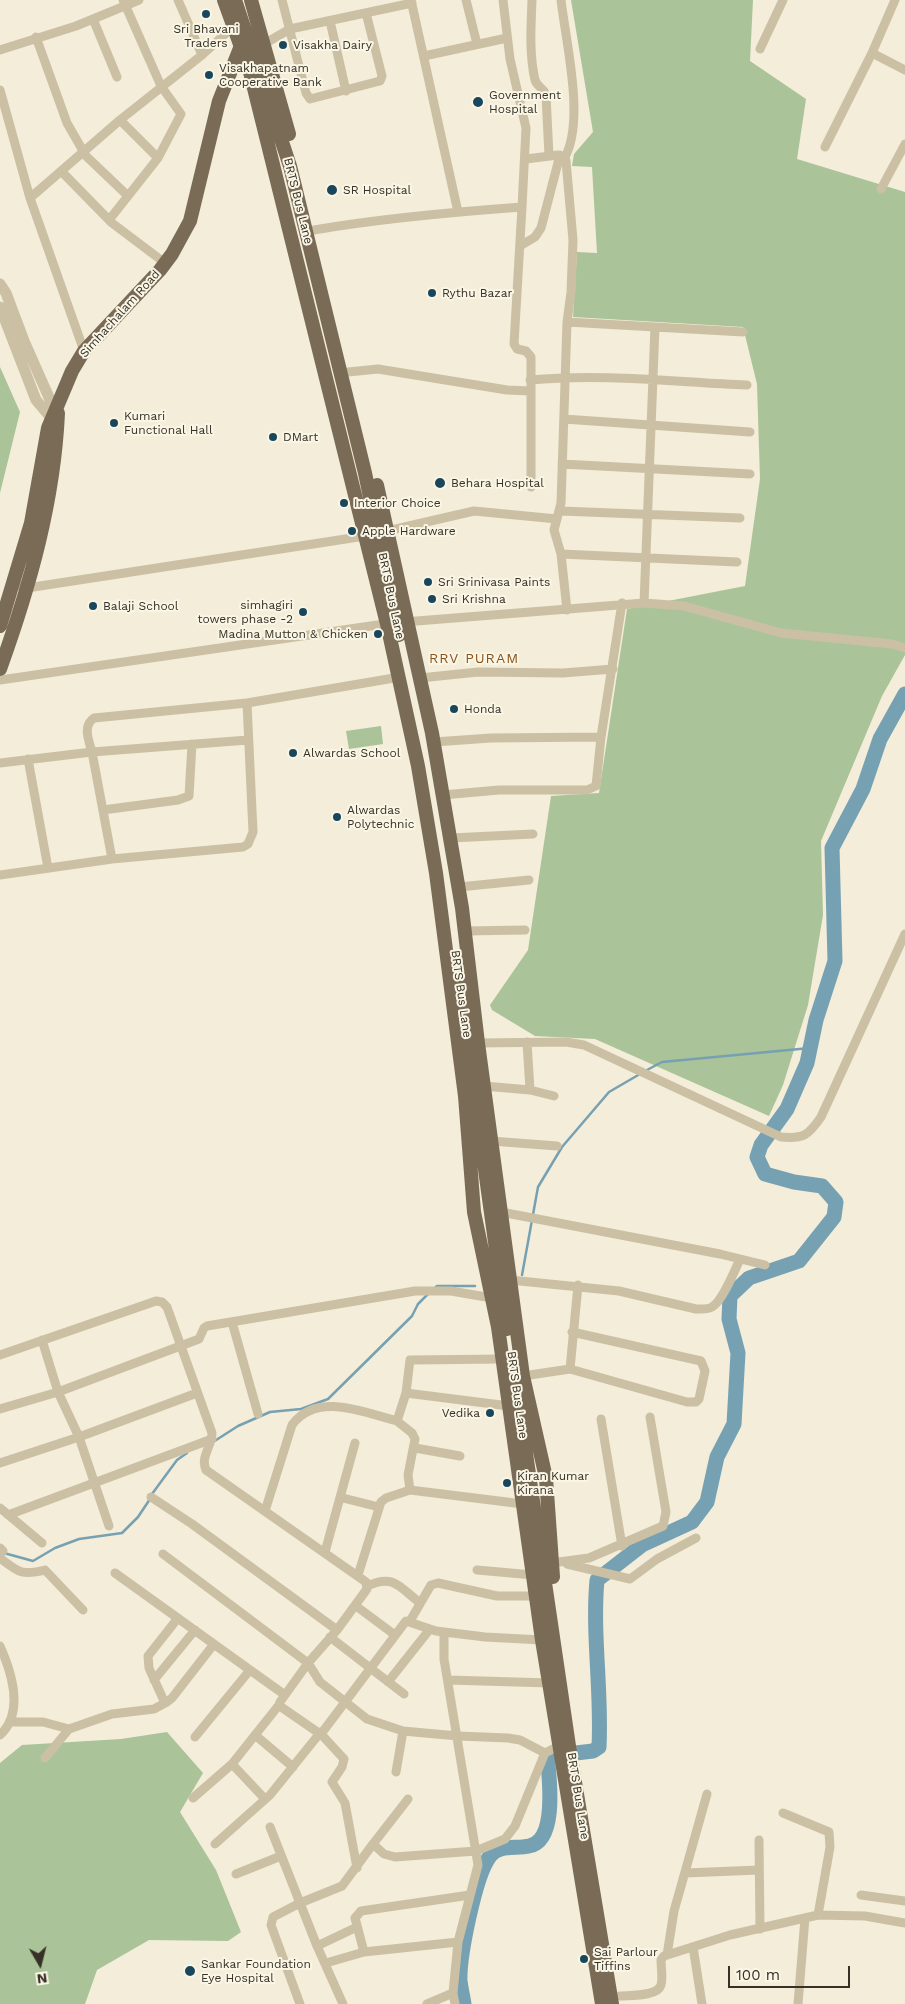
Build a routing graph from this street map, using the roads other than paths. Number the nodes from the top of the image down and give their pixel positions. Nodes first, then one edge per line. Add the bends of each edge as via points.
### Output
1 (139, 0) edge
2 (178, 0) edge
3 (224, 0) edge
4 (235, 0) edge
5 (251, 0) edge
6 (282, 0) edge
7 (466, 0) edge
8 (503, 0) edge
9 (532, 0) edge
10 (560, 0) edge
11 (783, 0) edge
12 (895, 0) edge
13 (412, 2) edge
14 (124, 3) edge
15 (366, 13) junction
16 (94, 19) junction
17 (330, 21) junction
18 (234, 26) junction
19 (290, 29) junction
20 (36, 37) junction
21 (507, 38) junction
22 (477, 44) junction
23 (252, 45) junction
24 (760, 49) dead end
25 (0, 50) edge
26 (872, 53) junction
27 (202, 55) junction
28 (424, 56) junction
29 (905, 70) edge
30 (116, 77) dead end
31 (162, 86) junction
32 (0, 90) edge
33 (346, 90) junction
34 (120, 120) junction
35 (905, 144) edge
36 (825, 147) dead end
37 (83, 152) junction
38 (549, 156) junction
39 (562, 156) junction
40 (158, 158) junction
41 (526, 159) junction
42 (61, 171) junction
43 (881, 189) dead end
44 (128, 196) junction
45 (30, 198) junction
46 (522, 207) junction
47 (458, 212) junction
48 (110, 220) junction
49 (314, 230) junction
50 (520, 246) junction
51 (165, 263) junction
52 (0, 284) edge
53 (0, 307) edge
54 (567, 322) junction
55 (655, 327) junction
56 (743, 332) dead end
57 (84, 351) junction
58 (348, 372) junction
59 (566, 376) junction
60 (530, 380) junction
61 (653, 381) junction
62 (747, 385) dead end
63 (530, 391) junction
64 (55, 411) junction
65 (564, 419) junction
66 (651, 425) junction
67 (750, 432) dead end
68 (562, 464) junction
69 (649, 468) junction
70 (750, 474) dead end
71 (531, 487) dead end
72 (648, 513) junction
73 (559, 515) junction
74 (740, 518) dead end
75 (387, 531) junction
76 (365, 536) junction
77 (560, 554) junction
78 (646, 558) junction
79 (737, 562) dead end
80 (12, 584) junction
81 (27, 588) junction
82 (644, 603) junction
83 (622, 604) junction
84 (568, 610) junction
85 (397, 623) junction
86 (0, 626) edge
87 (905, 648) edge
88 (0, 669) edge
89 (613, 669) junction
90 (400, 677) junction
91 (420, 678) junction
92 (0, 680) edge
93 (247, 703) junction
94 (601, 737) junction
95 (248, 740) junction
96 (434, 742) junction
97 (192, 744) junction
98 (92, 752) junction
99 (28, 759) junction
100 (0, 763) edge
101 (443, 795) junction
102 (103, 810) junction
103 (533, 834) dead end
104 (451, 838) junction
105 (112, 859) junction
106 (48, 868) junction
107 (0, 875) edge
108 (529, 880) dead end
109 (459, 887) junction
110 (525, 930) dead end
111 (465, 931) junction
112 (905, 934) edge
113 (528, 1042) junction
114 (478, 1043) junction
115 (484, 1086) junction
116 (530, 1090) junction
117 (554, 1096) dead end
118 (491, 1141) junction
119 (557, 1146) dead end
120 (501, 1212) junction
121 (740, 1259) junction
122 (765, 1265) dead end
123 (510, 1280) junction
124 (578, 1285) junction
125 (492, 1298) junction
126 (232, 1322) junction
127 (572, 1332) junction
128 (42, 1340) junction
129 (180, 1345) junction
130 (0, 1355) edge
131 (502, 1359) junction
132 (570, 1369) junction
133 (523, 1376) junction
134 (58, 1392) junction
135 (197, 1393) junction
136 (406, 1393) junction
137 (509, 1406) junction
138 (0, 1409) edge
139 (258, 1414) dead end
140 (650, 1417) dead end
141 (601, 1419) dead end
142 (397, 1421) junction
143 (79, 1437) junction
144 (212, 1440) junction
145 (355, 1443) dead end
146 (415, 1448) junction
147 (460, 1456) dead end
148 (0, 1462) edge
149 (95, 1481) junction
150 (410, 1490) junction
151 (151, 1497) dead end
152 (343, 1498) dead end
153 (523, 1504) junction
154 (379, 1507) junction
155 (0, 1508) edge
156 (265, 1511) junction
157 (8, 1515) junction
158 (109, 1526) dead end
159 (696, 1538) dead end
160 (42, 1543) dead end
161 (622, 1546) junction
162 (325, 1552) junction
163 (1, 1553) edge
164 (163, 1554) dead end
165 (556, 1563) junction
166 (477, 1570) dead end
167 (115, 1573) dead end
168 (358, 1575) junction
169 (533, 1575) junction
170 (367, 1586) junction
171 (536, 1596) junction
172 (420, 1602) junction
173 (356, 1606) junction
174 (82, 1610) dead end
175 (178, 1618) junction
176 (410, 1621) junction
177 (430, 1629) junction
178 (195, 1630) junction
179 (337, 1630) junction
180 (444, 1632) junction
181 (395, 1635) junction
182 (330, 1637) junction
183 (542, 1640) junction
184 (214, 1644) junction
185 (0, 1646) edge
186 (308, 1663) junction
187 (369, 1669) junction
188 (250, 1670) junction
189 (154, 1680) junction
190 (448, 1680) junction
191 (388, 1682) junction
192 (550, 1683) junction
193 (285, 1694) junction
194 (404, 1694) dead end
195 (167, 1702) junction
196 (344, 1702) junction
197 (279, 1705) junction
198 (12, 1722) junction
199 (69, 1729) junction
200 (403, 1731) junction
201 (320, 1733) junction
202 (0, 1735) edge
203 (254, 1735) junction
204 (458, 1736) junction
205 (195, 1737) dead end
206 (566, 1744) junction
207 (545, 1753) junction
208 (45, 1758) dead end
209 (232, 1764) junction
210 (293, 1768) junction
211 (396, 1772) dead end
212 (575, 1784) junction
213 (707, 1794) dead end
214 (193, 1798) dead end
215 (265, 1799) junction
216 (408, 1799) dead end
217 (783, 1813) dead end
218 (270, 1827) dead end
219 (759, 1840) dead end
220 (215, 1844) dead end
221 (373, 1844) junction
222 (476, 1851) junction
223 (281, 1856) junction
224 (358, 1868) junction
225 (759, 1870) junction
226 (685, 1873) junction
227 (236, 1874) dead end
228 (470, 1895) junction
229 (862, 1895) dead end
230 (905, 1901) edge
231 (300, 1903) junction
232 (818, 1915) junction
233 (805, 1918) junction
234 (905, 1923) edge
235 (357, 1927) junction
236 (760, 1928) junction
237 (458, 1942) junction
238 (317, 1946) junction
239 (693, 1947) junction
240 (364, 1952) junction
241 (667, 1955) junction
242 (326, 1963) junction
243 (453, 1993) junction
244 (617, 2001) edge
245 (300, 2004) edge
246 (344, 2004) edge
247 (427, 2004) edge
248 (455, 2004) edge
249 (602, 2004) edge
250 (702, 2004) edge
251 (798, 2004) edge

1 - 14 street
2 - 27 street
3 - 18 main road
4 - 23 main road, BRTS Bus Lane
5 - 23 main road
6 - 19 street
7 - 22 street
8 - 21 street
9 - 38 street via 532,58 536,82 546,95
10 - 39 street via 575,117 572,140
11 - 24 street
12 - 26 street
13 - 15 street
13 - 28 street
14 - 16 street
14 - 31 street
15 - 17 street
15 - 33 street via 381,79
16 - 20 street
16 - 30 street
17 - 19 street
17 - 33 street
18 - 23 main road
18 - 27 street
19 - 23 street
19 - 33 street via 307,97
20 - 25 street
20 - 37 street via 67,124
21 - 22 street
21 - 41 street via 525,120
22 - 28 street
23 - 49 main road
23 - 51 main road, Simhachalam Road via 216,113 190,221
23 - 76 main road
23 - 85 main road, BRTS Bus Lane via 290,166 365,473
26 - 29 street
26 - 36 street
27 - 31 street
28 - 47 street
31 - 34 street
31 - 40 street via 181,114
32 - 45 street
34 - 37 street
34 - 40 street
35 - 43 street
37 - 42 street
37 - 44 street
38 - 39 street
38 - 41 street
39 - 50 street via 541,228 535,237
39 - 54 street via 572,233
40 - 44 street
41 - 46 street
42 - 45 street
42 - 48 street
44 - 48 street
45 - 57 street
46 - 47 street
46 - 50 street
47 - 49 street
48 - 51 street
49 - 58 main road
50 - 60 street via 514,344 517,349 529,353
51 - 57 main road, Simhachalam Road
52 - 64 street
53 - 64 street via 36,400
54 - 55 street
54 - 59 street
55 - 56 street
55 - 61 street
57 - 64 main road, Simhachalam Road
58 - 63 street via 378,370
58 - 75 main road
59 - 60 street
59 - 61 street
59 - 65 street
60 - 63 street
61 - 62 street
61 - 66 street
63 - 71 street
64 - 80 main road via 48,428 34,509
64 - 81 main road, Simhachalam Road via 54,465 45,518
65 - 66 street
65 - 68 street
66 - 67 street
66 - 69 street
68 - 69 street
68 - 73 street
69 - 70 street
69 - 72 street
72 - 73 street
72 - 74 street
72 - 78 street
73 - 75 street via 474,510
73 - 77 street via 554,530
75 - 85 main road
76 - 81 street
76 - 85 main road
77 - 78 street
77 - 84 street
78 - 79 street
78 - 82 street
80 - 81 street
80 - 86 main road
81 - 88 main road, Simhachalam Road
82 - 83 street
82 - 87 street via 684,606 781,633
83 - 84 street
83 - 89 street
84 - 85 street
85 - 90 main road
85 - 91 main road
85 - 92 street
85 - 206 main road, BRTS Bus Lane via 429,777
89 - 91 street via 562,673 478,672
89 - 94 street
90 - 93 street
90 - 125 main road via 436,873 465,1096 473,1205
91 - 96 main road
93 - 95 street
93 - 98 street via 94,718 87,726
94 - 96 street
94 - 101 street via 598,780 592,789 499,790
95 - 97 street
95 - 105 street via 253,832 248,844
96 - 101 main road
97 - 98 street
97 - 102 street via 191,792 185,799
98 - 99 street
98 - 102 street
99 - 100 street
99 - 106 street
101 - 104 main road
102 - 105 street
103 - 104 street
104 - 109 main road
105 - 106 street
106 - 107 street
108 - 109 street
109 - 111 main road
110 - 111 street
111 - 114 main road
112 - 113 street via 821,1117 812,1130 798,1139 780,1137 584,1045
113 - 114 street
113 - 116 street
114 - 115 main road
115 - 116 street
115 - 118 main road
116 - 117 street
118 - 119 street
118 - 120 main road
120 - 121 street
120 - 123 main road
121 - 122 street
121 - 124 street via 719,1300 714,1307 705,1310
123 - 124 street
123 - 133 main road
124 - 127 street
125 - 126 street via 415,1291
125 - 131 main road
126 - 129 street via 207,1326 200,1340
126 - 139 street
127 - 132 street
127 - 132 street via 701,1361 706,1370 699,1399 692,1403
128 - 129 street via 156,1301 167,1307
128 - 130 street
128 - 134 street
129 - 134 street
129 - 135 street
131 - 136 street via 410,1360
131 - 137 main road
132 - 133 street
133 - 165 main road via 546,1478
134 - 138 street
134 - 143 street
135 - 143 street
135 - 144 street
136 - 137 street
136 - 142 street
137 - 153 main road
140 - 161 street via 666,1520 658,1529
141 - 161 street
142 - 146 street via 412,1433
142 - 156 street via 335,1406 301,1416 292,1425
143 - 148 street
143 - 149 street
144 - 149 street
144 - 156 street via 203,1464 206,1470
145 - 162 street
146 - 147 street
146 - 150 street via 408,1475
149 - 157 street
149 - 158 street
150 - 153 street
150 - 154 street via 386,1498
151 - 179 street
152 - 154 street
153 - 169 main road
154 - 168 street
155 - 157 street
156 - 162 street
157 - 160 street
159 - 165 street via 657,1558 628,1579
161 - 165 street via 589,1558
162 - 168 street
163 - 174 street via 17,1571 26,1574 45,1570
164 - 186 street
165 - 206 main road
166 - 169 street
167 - 175 street
168 - 170 street
169 - 171 main road
170 - 172 street via 385,1579
170 - 173 street
171 - 172 street via 497,1596 438,1583 431,1584
171 - 183 main road
172 - 176 street
173 - 179 street
173 - 181 street
175 - 178 street
175 - 189 street via 148,1656
176 - 177 street
176 - 181 street via 402,1624
177 - 180 street
177 - 191 street
178 - 184 street
178 - 189 street
179 - 182 street
180 - 183 street
180 - 190 street
181 - 187 street
182 - 186 street
182 - 187 street
183 - 192 main road
184 - 188 street
184 - 195 street
185 - 198 street via 14,1696
186 - 193 street
186 - 196 street via 320,1682
187 - 191 street
187 - 196 street
188 - 193 street
188 - 205 street
189 - 195 street via 162,1699
190 - 192 street
190 - 204 street
191 - 194 street
192 - 206 main road
193 - 197 street
195 - 199 street via 154,1709 112,1714
196 - 200 street via 367,1720
196 - 201 street
197 - 201 street
197 - 203 street
198 - 199 street via 43,1722
198 - 202 street
199 - 208 street
200 - 204 street
200 - 211 street
201 - 210 street
201 - 224 street via 344,1759 332,1786 345,1803
203 - 209 street
203 - 210 street
204 - 207 street via 520,1740
204 - 222 street
206 - 207 street
206 - 212 main road
206 - 212 main road
207 - 222 street via 511,1832 504,1839
209 - 214 street
209 - 215 street
210 - 215 street
212 - 244 main road
212 - 249 main road
213 - 226 street
215 - 220 street
216 - 221 street
217 - 232 street via 829,1832 830,1847
218 - 223 street
219 - 225 street
221 - 222 street via 384,1854 394,1857
221 - 224 street
222 - 228 street via 478,1865
223 - 227 street
223 - 231 street
224 - 231 street via 336,1890
225 - 226 street
225 - 236 street
226 - 241 street via 674,1911
228 - 235 street via 361,1911 355,1918
228 - 237 street
229 - 230 street
231 - 238 street
231 - 245 street via 270,1921
232 - 233 street
232 - 234 street via 865,1916
233 - 236 street
233 - 251 street
235 - 238 street
235 - 240 street
236 - 239 street
237 - 240 street
237 - 243 street
238 - 242 street
239 - 241 street
239 - 250 street
240 - 242 street
241 - 244 street via 661,1960 659,1989
242 - 246 street
243 - 247 street
243 - 248 street

